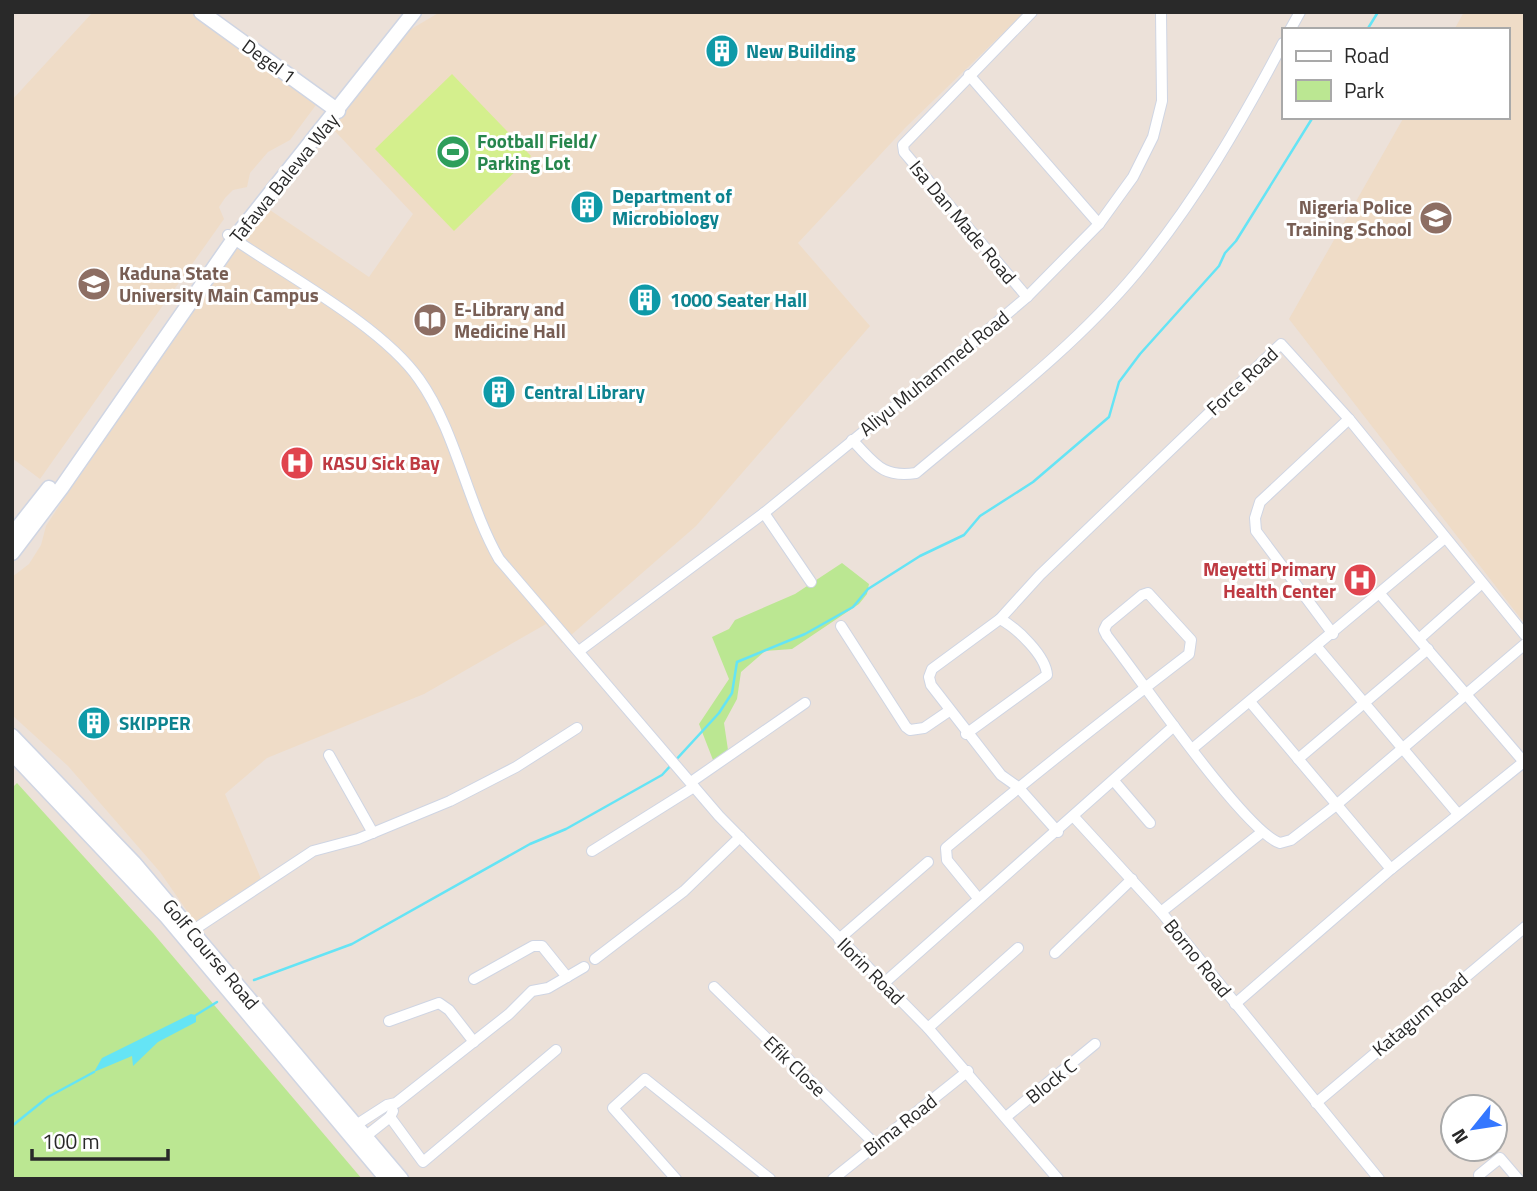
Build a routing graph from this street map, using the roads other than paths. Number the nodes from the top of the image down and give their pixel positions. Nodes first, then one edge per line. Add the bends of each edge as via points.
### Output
1 (201, 12) edge
2 (402, 12) edge
3 (414, 12) edge
4 (1032, 12) edge
5 (1161, 12) edge
6 (1300, 12) edge
7 (1291, 28) edge
8 (1282, 45) edge
9 (969, 75) junction
10 (335, 108) junction
11 (1099, 224) junction
12 (231, 237) junction
13 (1027, 297) junction
14 (1349, 419) junction
15 (852, 440) junction
16 (764, 513) junction
17 (12, 535) edge
18 (1445, 538) junction
19 (12, 553) edge
20 (811, 582) dead end
21 (1482, 583) junction
22 (1380, 594) junction
23 (1000, 619) junction
24 (841, 626) dead end
25 (1333, 634) junction
26 (1525, 635) edge
27 (1420, 638) junction
28 (1525, 644) edge
29 (1317, 647) junction
30 (1428, 649) junction
31 (579, 651) junction
32 (1146, 686) junction
33 (1467, 695) junction
34 (805, 703) dead end
35 (1251, 703) junction
36 (1364, 704) junction
37 (949, 711) junction
38 (1174, 726) junction
39 (577, 728) dead end
40 (966, 734) junction
41 (12, 736) edge
42 (1192, 749) junction
43 (1401, 750) junction
44 (12, 753) edge
45 (329, 755) dead end
46 (1298, 759) junction
47 (1524, 761) edge
48 (1114, 781) junction
49 (692, 785) junction
50 (1018, 787) junction
51 (1335, 806) junction
52 (1458, 814) junction
53 (1074, 817) junction
54 (1150, 823) dead end
55 (1058, 832) junction
56 (373, 833) junction
57 (1261, 833) junction
58 (740, 837) junction
59 (592, 851) dead end
60 (928, 862) dead end
61 (130, 867) junction
62 (1391, 869) junction
63 (1132, 879) junction
64 (978, 898) junction
65 (1161, 912) junction
66 (1525, 927) edge
67 (191, 931) junction
68 (839, 939) junction
69 (1018, 948) dead end
70 (1055, 953) dead end
71 (595, 959) dead end
72 (584, 967) dead end
73 (567, 977) junction
74 (474, 979) dead end
75 (883, 984) junction
76 (715, 987) dead end
77 (1235, 1004) junction
78 (389, 1021) dead end
79 (928, 1028) junction
80 (474, 1042) junction
81 (1095, 1044) dead end
82 (556, 1050) dead end
83 (968, 1072) junction
84 (1315, 1103) junction
85 (396, 1104) junction
86 (390, 1117) junction
87 (1006, 1117) junction
88 (361, 1131) junction
89 (876, 1145) junction
90 (1479, 1175) dead end
91 (387, 1179) edge
92 (401, 1179) edge
93 (676, 1179) edge
94 (770, 1179) edge
95 (833, 1179) edge
96 (1058, 1179) edge
97 (1380, 1179) edge
98 (1518, 1179) edge

1 - 10 street, Degel 1
2 - 10 street, Tafawa Balewa Way
3 - 10 street, Tafawa Balewa Way
4 - 9 street
5 - 11 street, Aliyu Muhammed Road via 1162,101 1153,137 1133,177
6 - 7 street
8 - 15 street via 1209,174 1136,273 1054,358 916,473 897,475 881,470
9 - 11 street
9 - 13 street, Isa Dan Made Road via 903,145 904,152
10 - 12 street, Tafawa Balewa Way
11 - 13 street, Aliyu Muhammed Road
12 - 17 street, Tafawa Balewa Way
12 - 19 street, Tafawa Balewa Way via 62,487
12 - 31 street, Ilorin Road via 380,338 419,378 499,559
13 - 15 street, Aliyu Muhammed Road
14 - 18 street, Force Road
14 - 23 street, Force Road via 1281,344
14 - 25 street via 1260,502 1255,518 1256,531
15 - 16 street, Aliyu Muhammed Road
16 - 20 street
16 - 31 street, Aliyu Muhammed Road
18 - 21 street, Force Road
18 - 22 street
21 - 26 street, Force Road
21 - 27 street
22 - 25 street
22 - 27 street
23 - 37 street, Force Road via 932,669 929,677
23 - 40 street via 1042,660 1047,675
24 - 37 street via 905,727 924,728
25 - 29 street
27 - 30 street
28 - 33 street
29 - 35 street
29 - 36 street
30 - 33 street
30 - 36 street
31 - 49 street, Ilorin Road
32 - 32 street via 1104,630 1148,593 1192,646 1189,654
32 - 38 street
32 - 50 street
33 - 43 street
33 - 47 street
34 - 49 street
35 - 42 street
35 - 46 street
36 - 43 street
36 - 46 street
37 - 40 street
38 - 42 street
38 - 48 street
39 - 56 street via 450,801
40 - 50 street via 1001,775
41 - 61 street, Golf Course Road
42 - 57 street
43 - 51 street
43 - 52 street
44 - 61 street, Golf Course Road
45 - 56 street
46 - 51 street
47 - 52 street
48 - 53 street
48 - 54 street
49 - 58 street, Ilorin Road
49 - 59 street
50 - 55 street
50 - 64 street via 944,853
51 - 57 street via 1291,840 1280,844
51 - 62 street
52 - 62 street
53 - 55 street
53 - 63 street, Borno Road
55 - 64 street
56 - 67 street via 313,851
57 - 65 street
58 - 68 street, Ilorin Road
58 - 71 street via 684,891
60 - 68 street
61 - 67 street, Golf Course Road
61 - 91 street, Golf Course Road
62 - 77 street
63 - 65 street, Borno Road
63 - 70 street
64 - 75 street
65 - 77 street, Borno Road
66 - 84 street, Katagum Road
67 - 88 street, Golf Course Road
68 - 75 street, Ilorin Road
69 - 79 street
72 - 73 street
73 - 74 street via 542,946 533,946
73 - 80 street via 532,991
75 - 79 street, Ilorin Road
76 - 89 street, Efik Close
77 - 84 street, Borno Road
78 - 80 street via 439,1003
79 - 83 street, Ilorin Road
80 - 85 street
81 - 87 street, Block C
82 - 86 street via 423,1162
83 - 87 street, Ilorin Road
83 - 89 street, Bima Road
84 - 97 street, Borno Road
85 - 86 street
85 - 88 street via 387,1105
86 - 88 street
87 - 96 street, Ilorin Road
88 - 92 street, Golf Course Road
89 - 95 street, Bima Road
90 - 98 street via 1500,1158
93 - 94 street via 614,1111 615,1104 645,1079

